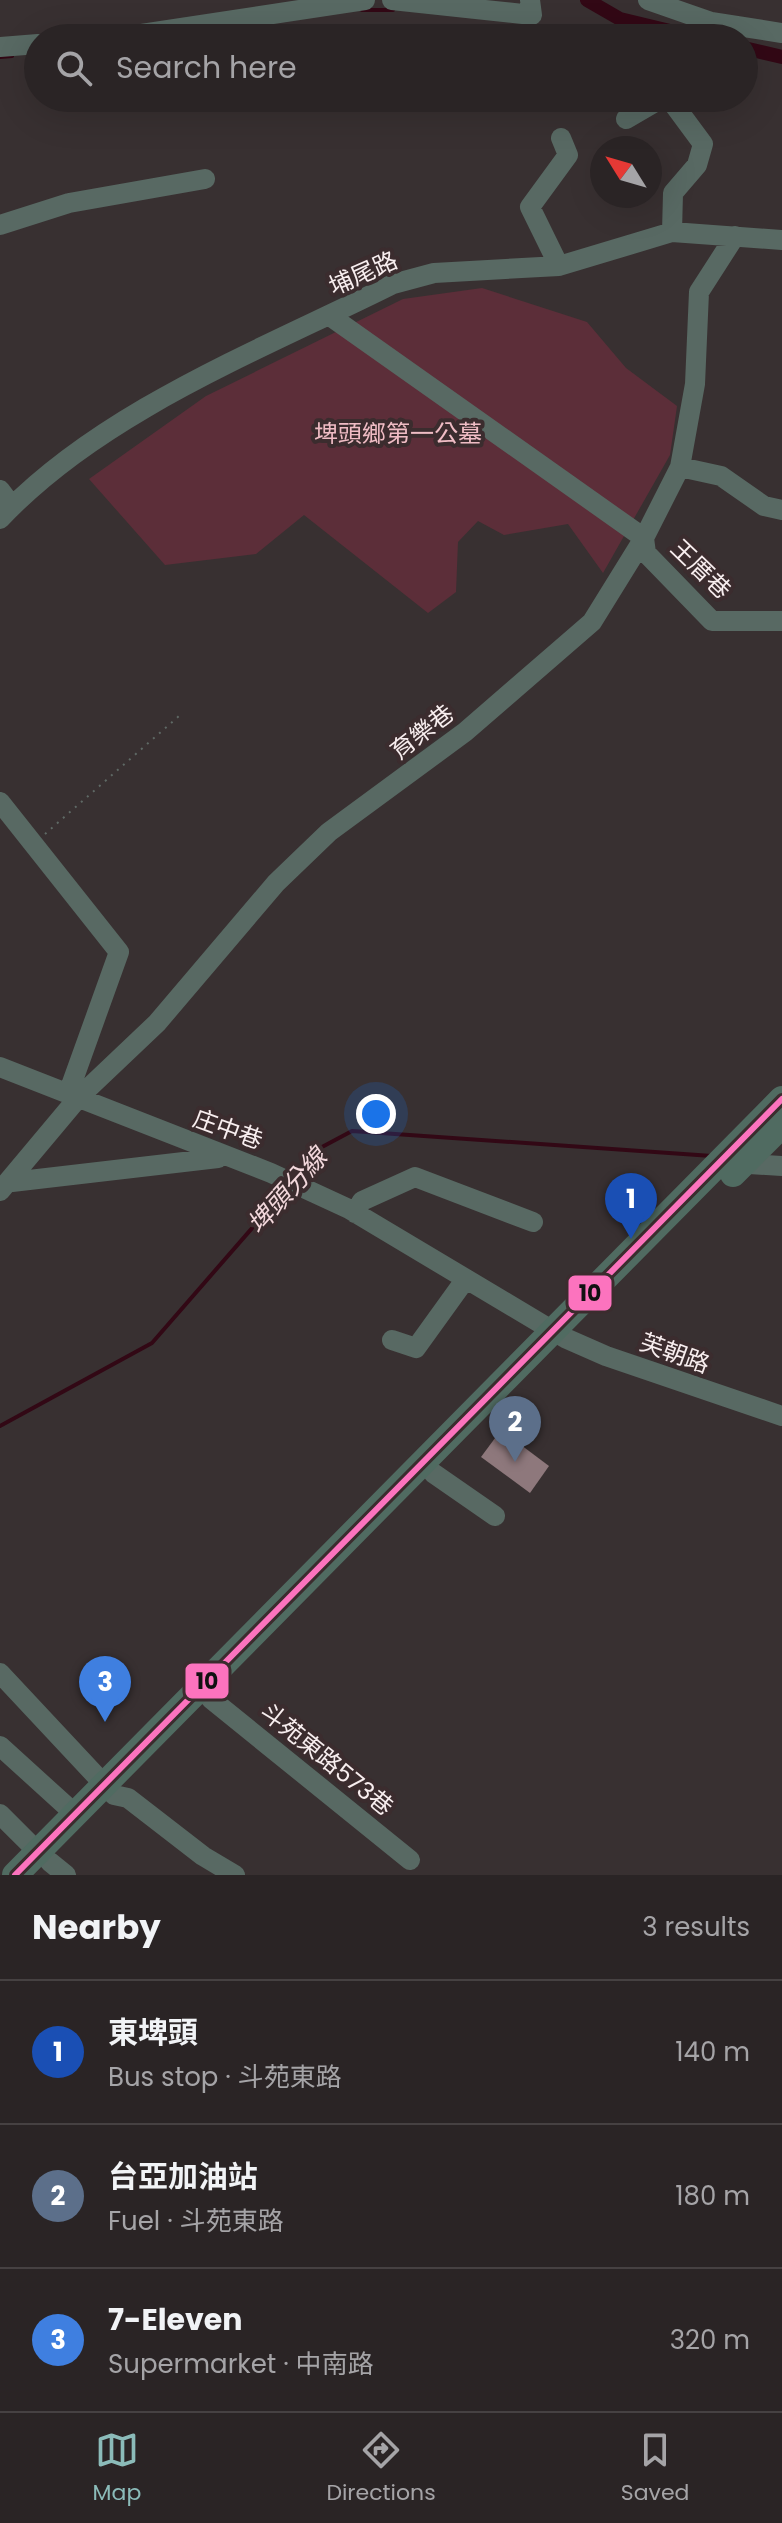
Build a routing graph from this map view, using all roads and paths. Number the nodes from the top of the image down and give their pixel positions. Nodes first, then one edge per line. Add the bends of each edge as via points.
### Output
1 (365, 0) edge
2 (392, 0) edge
3 (530, 0) edge
4 (648, 0) edge
5 (207, 24) edge
6 (724, 24) edge
7 (758, 29) edge
8 (782, 33) edge
9 (24, 45) edge
10 (0, 47) edge
11 (638, 112) edge
12 (679, 112) edge
13 (626, 119) dead end
14 (561, 138) dead end
15 (205, 179) dead end
16 (0, 225) edge
17 (672, 232) junction
18 (735, 236) junction
19 (782, 240) edge
20 (559, 266) junction
21 (330, 316) junction
22 (680, 467) junction
23 (4, 505) edge
24 (782, 510) edge
25 (644, 538) junction
26 (782, 621) edge
27 (179, 716) dead end
28 (0, 802) edge
29 (35, 843) junction
30 (0, 1067) edge
31 (73, 1096) junction
32 (782, 1099) edge
33 (782, 1125) edge
34 (226, 1158) junction
35 (732, 1163) junction
36 (782, 1166) edge
37 (6, 1186) edge
38 (355, 1213) junction
39 (533, 1222) dead end
40 (465, 1280) junction
41 (559, 1335) junction
42 (392, 1340) dead end
43 (782, 1416) edge
44 (439, 1460) junction
45 (495, 1516) dead end
46 (284, 1615) junction
47 (0, 1673) edge
48 (211, 1699) junction
49 (0, 1746) edge
50 (109, 1790) junction
51 (0, 1814) edge
52 (75, 1814) junction
53 (410, 1860) dead end
54 (48, 1866) edge
55 (15, 1875) edge
56 (235, 1875) edge

1 - 5 street
2 - 3 street via 532,15
4 - 6 street
7 - 8 street
9 - 10 street
11 - 13 street
12 - 17 street via 703,144 697,165 673,193
14 - 20 street via 568,155 530,207
15 - 16 street via 69,203
17 - 18 street, 埔尾路
17 - 20 street, 埔尾路
18 - 19 street, 埔尾路
18 - 22 street, 育樂巷 via 699,292 695,384
20 - 21 street, 埔尾路 via 434,273 393,284
21 - 23 street, 埔尾路 via 137,414
21 - 25 street
22 - 24 street via 721,476 764,506
22 - 25 street, 育樂巷
25 - 26 street, 王厝巷 via 646,553 712,621
25 - 31 street, 育樂巷 via 592,622 465,732 329,832 276,883 157,1023
27 - 29 path
28 - 29 street
29 - 31 street via 119,952
30 - 31 street, 庄中巷
31 - 34 street, 庄中巷
31 - 37 street, 育樂巷
32 - 35 main road
33 - 35 main road
34 - 37 street
34 - 38 street, 庄中巷
35 - 36 street
35 - 41 main road
38 - 39 street via 362,1201 415,1177
38 - 40 street, 庄中巷
40 - 41 street, 庄中巷
40 - 42 street via 416,1348
41 - 43 street, 芙朝路
41 - 44 main road
44 - 45 street
44 - 46 main road
46 - 48 main road
46 - 50 main road
47 - 50 street
48 - 50 main road
48 - 53 street, 斗苑東路573巷
49 - 52 street
50 - 52 main road
50 - 54 main road
50 - 56 street
51 - 54 street
52 - 54 main road
54 - 55 main road

